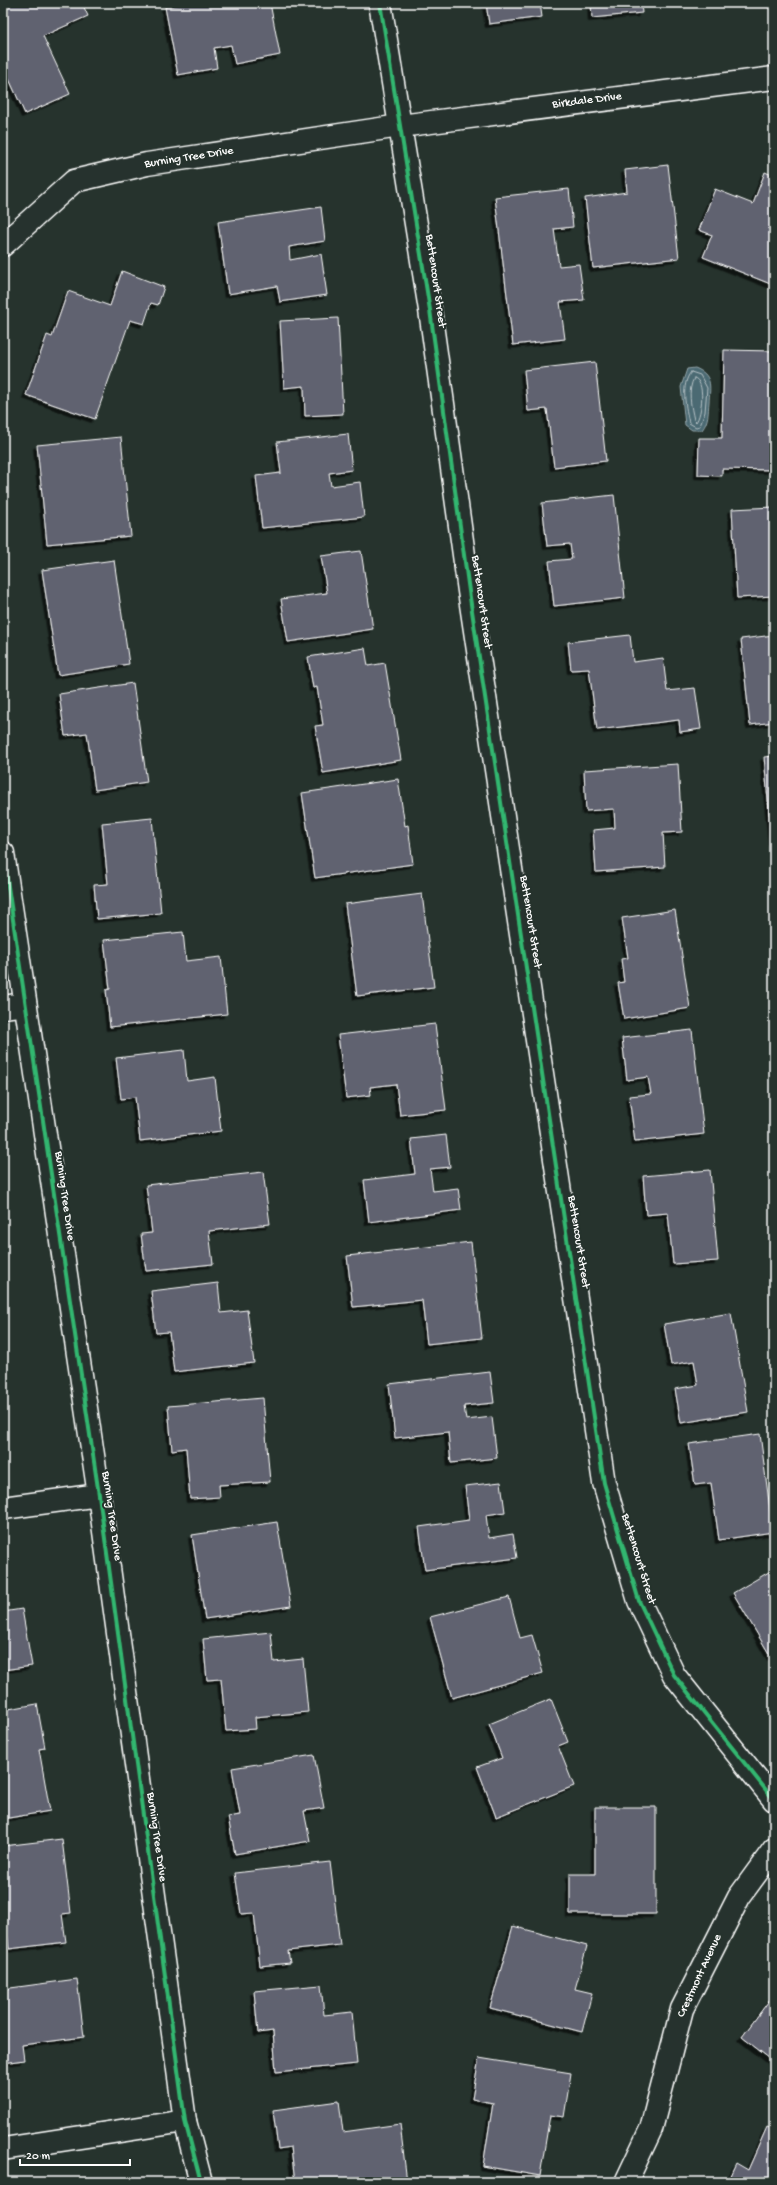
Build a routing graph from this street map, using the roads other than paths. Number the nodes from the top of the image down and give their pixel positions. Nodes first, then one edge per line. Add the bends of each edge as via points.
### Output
1 (380, 3) edge
2 (774, 78) edge
3 (400, 126) junction
4 (3, 245) edge
5 (3, 853) edge
6 (25, 1004) junction
7 (3, 1007) edge
8 (98, 1495) junction
9 (3, 1508) edge
10 (774, 1800) edge
11 (774, 1849) edge
12 (185, 2121) junction
13 (3, 2149) edge
14 (201, 2182) edge
15 (626, 2182) edge

1 - 3 street, Bettencourt Street
2 - 3 street, Birkdale Drive
3 - 4 street, Burning Tree Drive via 147,164 74,181
3 - 10 street, Bettencourt Street via 604,1483 639,1601 674,1675
5 - 6 street, Burning Tree Drive
6 - 7 street
6 - 8 street, Burning Tree Drive
8 - 9 street
8 - 12 street, Burning Tree Drive
11 - 15 street, Crestmont Avenue via 739,1897 682,2009 651,2129
12 - 13 street
12 - 14 street, Burning Tree Drive

